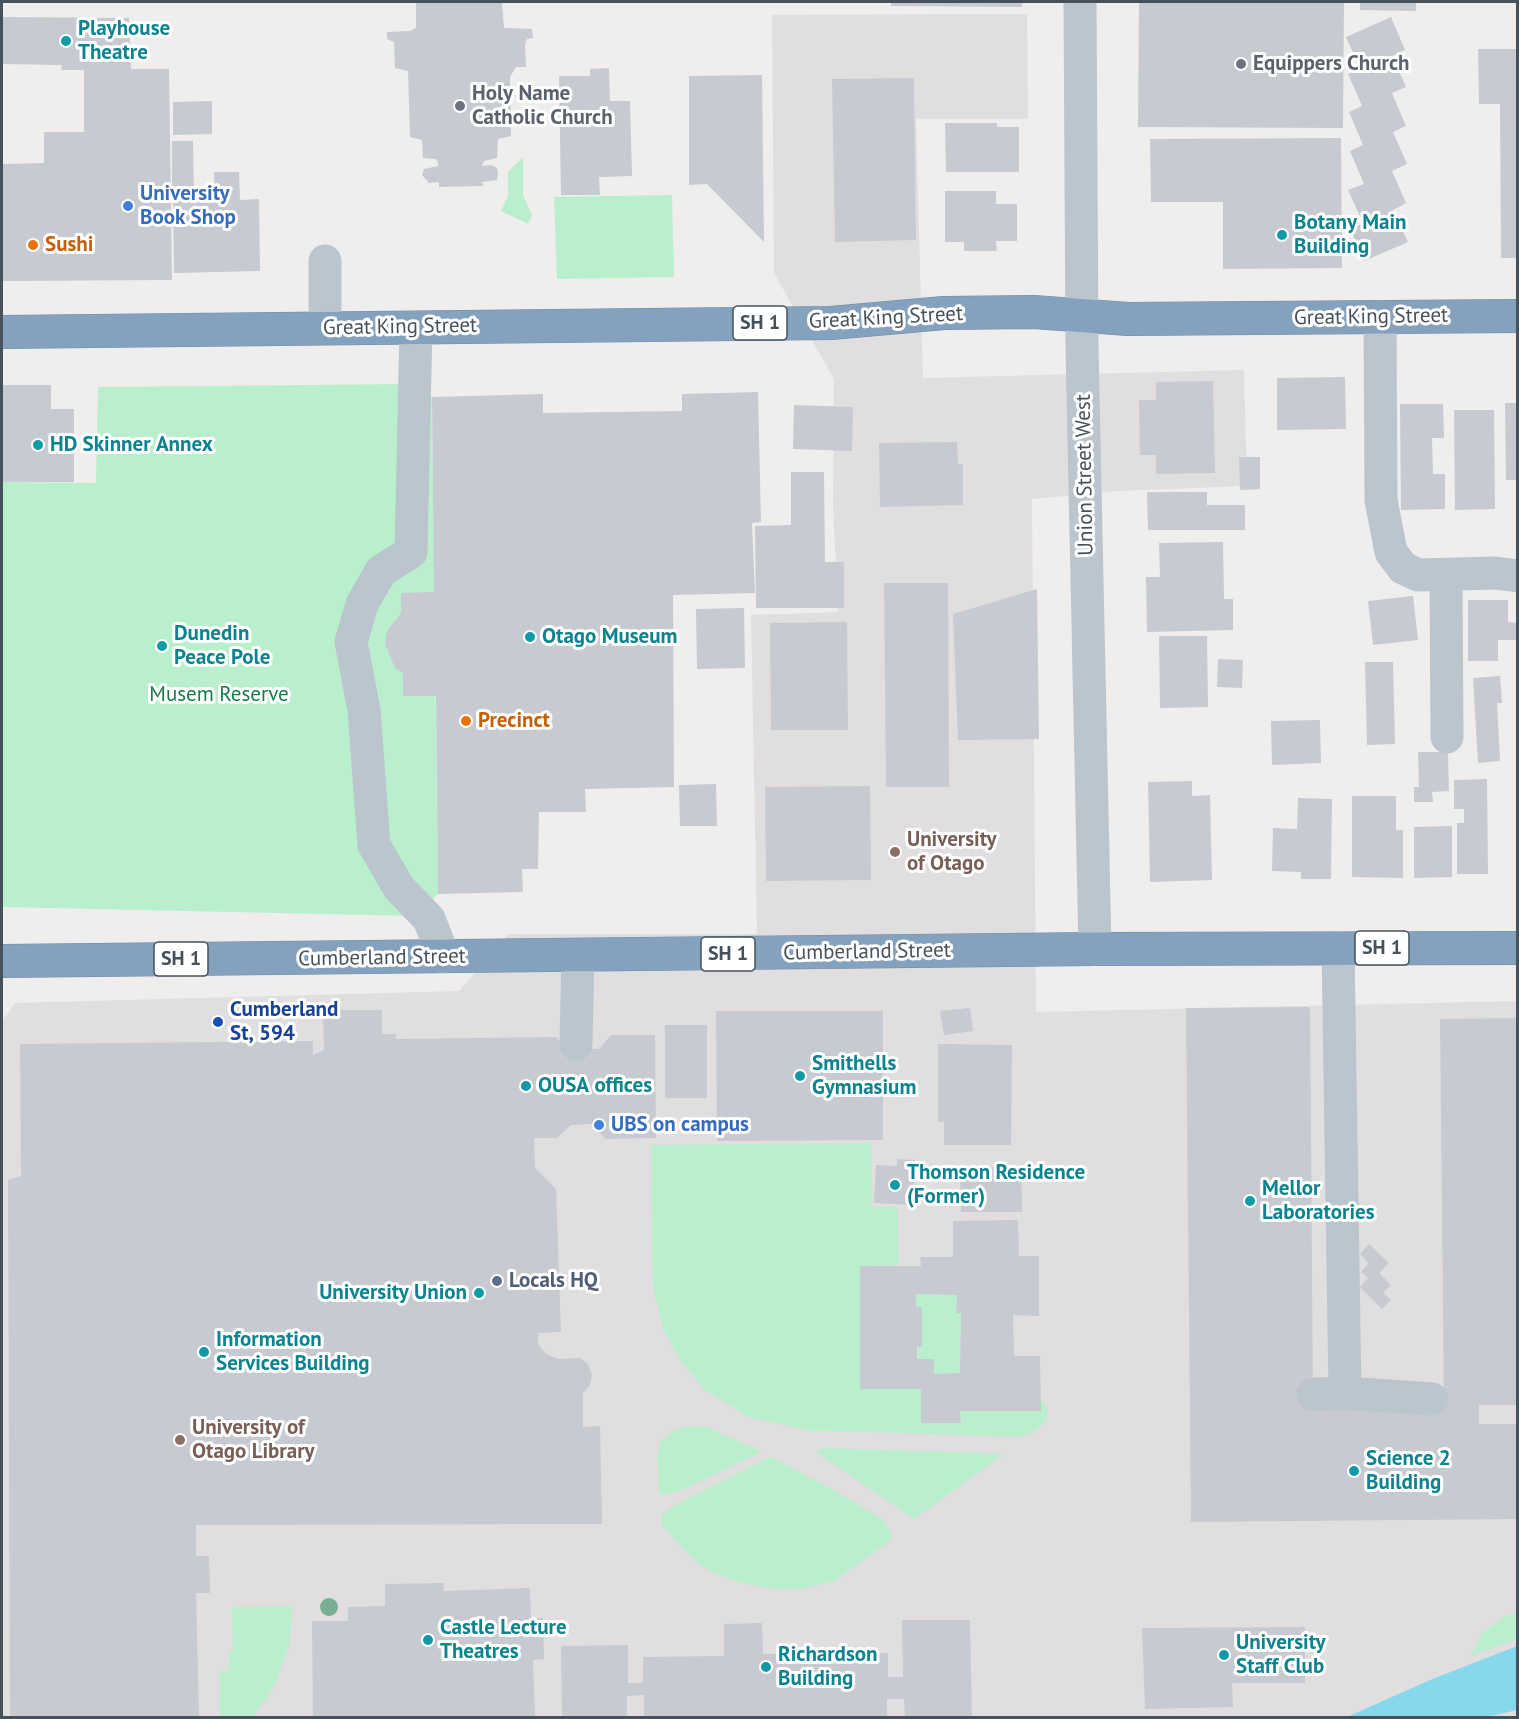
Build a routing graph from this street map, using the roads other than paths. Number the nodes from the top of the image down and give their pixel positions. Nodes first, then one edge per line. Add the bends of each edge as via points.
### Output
1 (1080, 2) edge
2 (325, 261) dead end
3 (1082, 316) junction
4 (1518, 316) edge
5 (1380, 317) junction
6 (416, 327) junction
7 (325, 328) junction
8 (2, 332) edge
9 (1446, 575) junction
10 (1518, 576) edge
11 (1447, 736) dead end
12 (1338, 948) junction
13 (1518, 948) edge
14 (1095, 949) junction
15 (578, 956) junction
16 (444, 957) junction
17 (2, 961) edge
18 (576, 1044) dead end
19 (1432, 1399) dead end

1 - 3 street, Union Street West
2 - 7 street
3 - 5 highway, Great King Street / SH 1 via 1128,320
3 - 6 highway, Great King Street / SH 1 via 944,313 831,323
3 - 14 street, Union Street West
4 - 5 highway, Great King Street / SH 1
5 - 9 street via 1380,466 1388,543 1395,559 1407,570 1418,575
6 - 7 highway, Great King Street / SH 1
6 - 16 street via 411,552 381,571 362,604 351,642 364,710 374,845 399,888 429,919
7 - 8 highway, Great King Street / SH 1
9 - 10 street
9 - 11 street
12 - 13 highway, Cumberland Street / SH 1
12 - 14 highway, Cumberland Street / SH 1
12 - 19 street via 1329,1394
14 - 15 highway, Cumberland Street / SH 1
15 - 16 highway, Cumberland Street / SH 1
15 - 18 street
16 - 17 highway, Cumberland Street / SH 1

